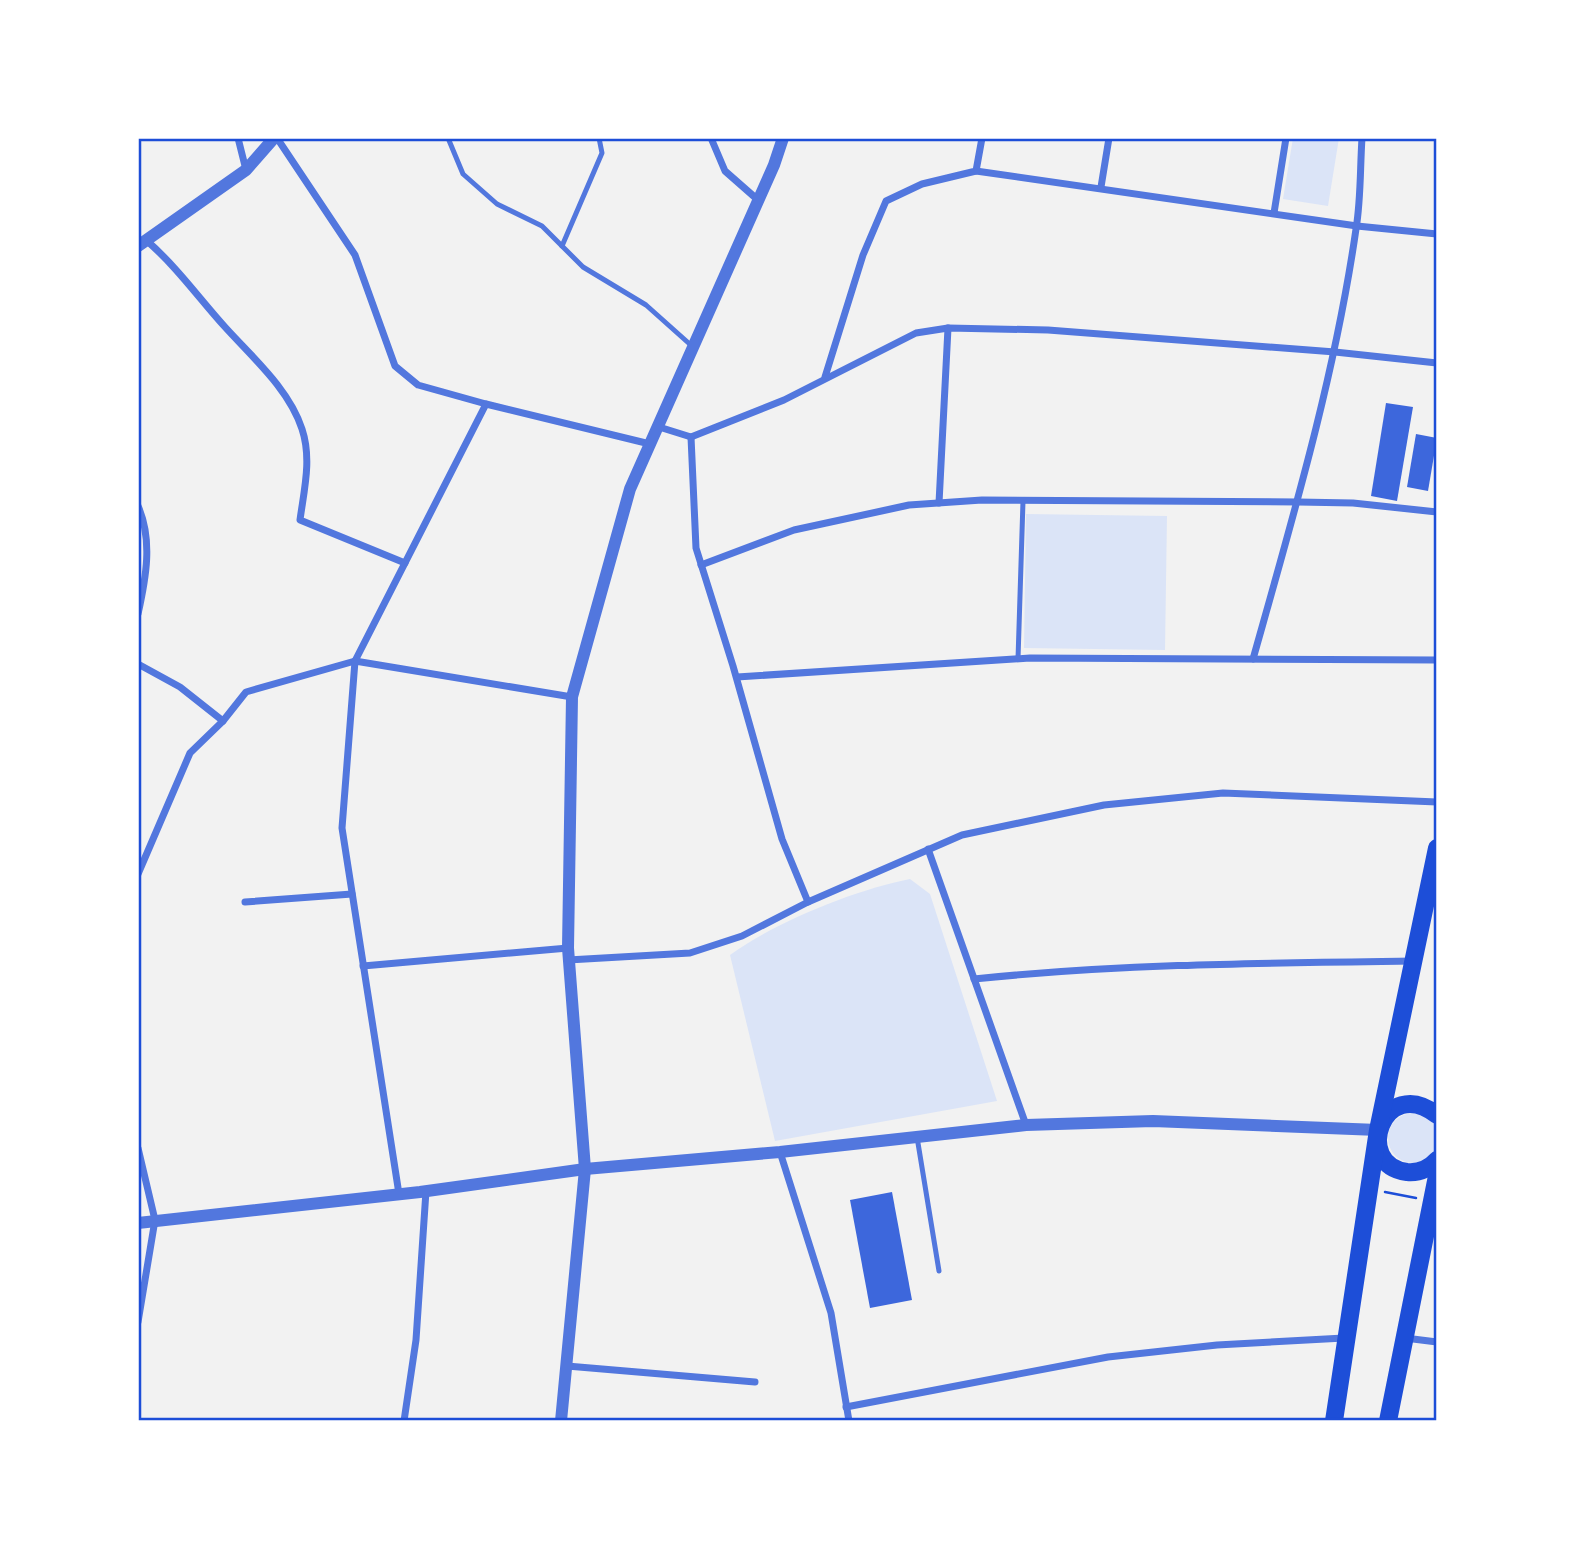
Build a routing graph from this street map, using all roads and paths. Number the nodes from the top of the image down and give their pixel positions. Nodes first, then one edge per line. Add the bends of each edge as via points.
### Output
1 (238, 138) edge
2 (276, 138) edge
3 (448, 138) edge
4 (599, 138) edge
5 (711, 138) edge
6 (783, 138) edge
7 (982, 138) edge
8 (1109, 138) edge
9 (1286, 138) edge
10 (1362, 138) edge
11 (246, 170) junction
12 (976, 171) junction
13 (1101, 187) junction
14 (758, 200) junction
15 (1274, 213) junction
16 (1357, 226) junction
17 (1437, 234) edge
18 (142, 243) edge
19 (562, 246) junction
20 (948, 328) junction
21 (693, 347) junction
22 (1335, 352) junction
23 (1437, 363) edge
24 (825, 377) junction
25 (486, 404) junction
26 (659, 426) junction
27 (691, 437) junction
28 (651, 444) junction
29 (1023, 501) junction
30 (1298, 502) junction
31 (939, 503) junction
32 (138, 506) edge
33 (1437, 512) edge
34 (405, 563) junction
35 (701, 565) junction
36 (138, 614) edge
37 (1018, 659) junction
38 (1253, 659) junction
39 (1437, 660) edge
40 (355, 661) junction
41 (138, 664) edge
42 (737, 677) junction
43 (572, 697) junction
44 (223, 721) junction
45 (1437, 802) edge
46 (1437, 848) edge
47 (928, 849) junction
48 (138, 874) edge
49 (352, 894) junction
50 (245, 902) dead end
51 (808, 902) junction
52 (568, 954) junction
53 (1411, 961) junction
54 (363, 965) junction
55 (974, 979) junction
56 (1437, 1115) edge
57 (1026, 1125) junction
58 (1378, 1130) junction
59 (918, 1137) junction
60 (138, 1148) edge
61 (780, 1152) junction
62 (1437, 1160) edge
63 (585, 1169) junction
64 (1437, 1176) edge
65 (1369, 1189) junction
66 (426, 1191) junction
67 (399, 1194) junction
68 (1432, 1202) junction
69 (155, 1220) junction
70 (138, 1223) edge
71 (939, 1271) dead end
72 (138, 1322) edge
73 (1345, 1338) junction
74 (1404, 1338) junction
75 (1437, 1342) edge
76 (567, 1366) junction
77 (755, 1382) dead end
78 (846, 1407) junction
79 (404, 1421) edge
80 (561, 1421) edge
81 (849, 1421) edge
82 (1334, 1421) edge
83 (1388, 1421) edge

1 - 11 street
2 - 11 street
2 - 25 street via 355,255 395,366 418,385
3 - 19 lane via 463,174 497,204 542,226
4 - 19 lane via 602,153
5 - 14 street via 725,171
6 - 14 street
7 - 12 street
8 - 13 street
9 - 15 street
10 - 16 street
11 - 18 street
12 - 13 street
12 - 24 street via 922,184 886,201 863,255
13 - 15 street
14 - 21 street
15 - 16 street
16 - 17 street
16 - 22 street
18 - 34 street via 176,266 283,394 302,428 308,459 300,520
19 - 21 lane via 583,267 646,305
20 - 22 street via 1048,330
20 - 24 street via 916,333
20 - 31 street
21 - 26 street
22 - 23 street
22 - 30 street
24 - 27 street via 785,400
25 - 28 street
25 - 34 street
26 - 27 street
26 - 28 street
27 - 35 street via 696,548
28 - 43 street via 630,489
29 - 30 street
29 - 31 street
29 - 37 lane
30 - 33 street
30 - 38 street
31 - 35 street via 909,505 794,530
32 - 36 street via 147,526 145,580
34 - 40 street
35 - 42 street
37 - 38 street
37 - 42 street
38 - 39 street
40 - 43 street
40 - 44 street via 246,692
40 - 49 street via 342,828
41 - 44 street via 180,687
42 - 51 street via 782,839
43 - 52 street
44 - 48 street via 190,753
45 - 47 street via 1223,793 1104,805 962,835
46 - 53 highway
47 - 51 street
47 - 55 street
49 - 50 street
49 - 54 street
51 - 52 street via 742,936 690,953
52 - 54 street
52 - 63 street
53 - 55 street via 1174,965
53 - 58 highway
54 - 67 street
55 - 57 street
56 - 58 highway via 1418,1104 1407,1104 1387,1114
57 - 58 street via 1153,1121
57 - 59 street
58 - 62 highway via 1382,1156 1399,1170 1422,1171
58 - 65 highway
59 - 61 street
59 - 71 lane
60 - 69 street
61 - 63 street
61 - 78 street via 831,1313
63 - 66 street
63 - 76 street
64 - 68 highway
65 - 68 path
65 - 73 highway
66 - 67 street
66 - 79 street via 416,1340
67 - 69 street
68 - 74 highway
69 - 70 street
69 - 72 street
73 - 78 street via 1108,1357
73 - 82 highway
74 - 75 street
74 - 83 highway
76 - 77 street
76 - 80 street
78 - 81 street

